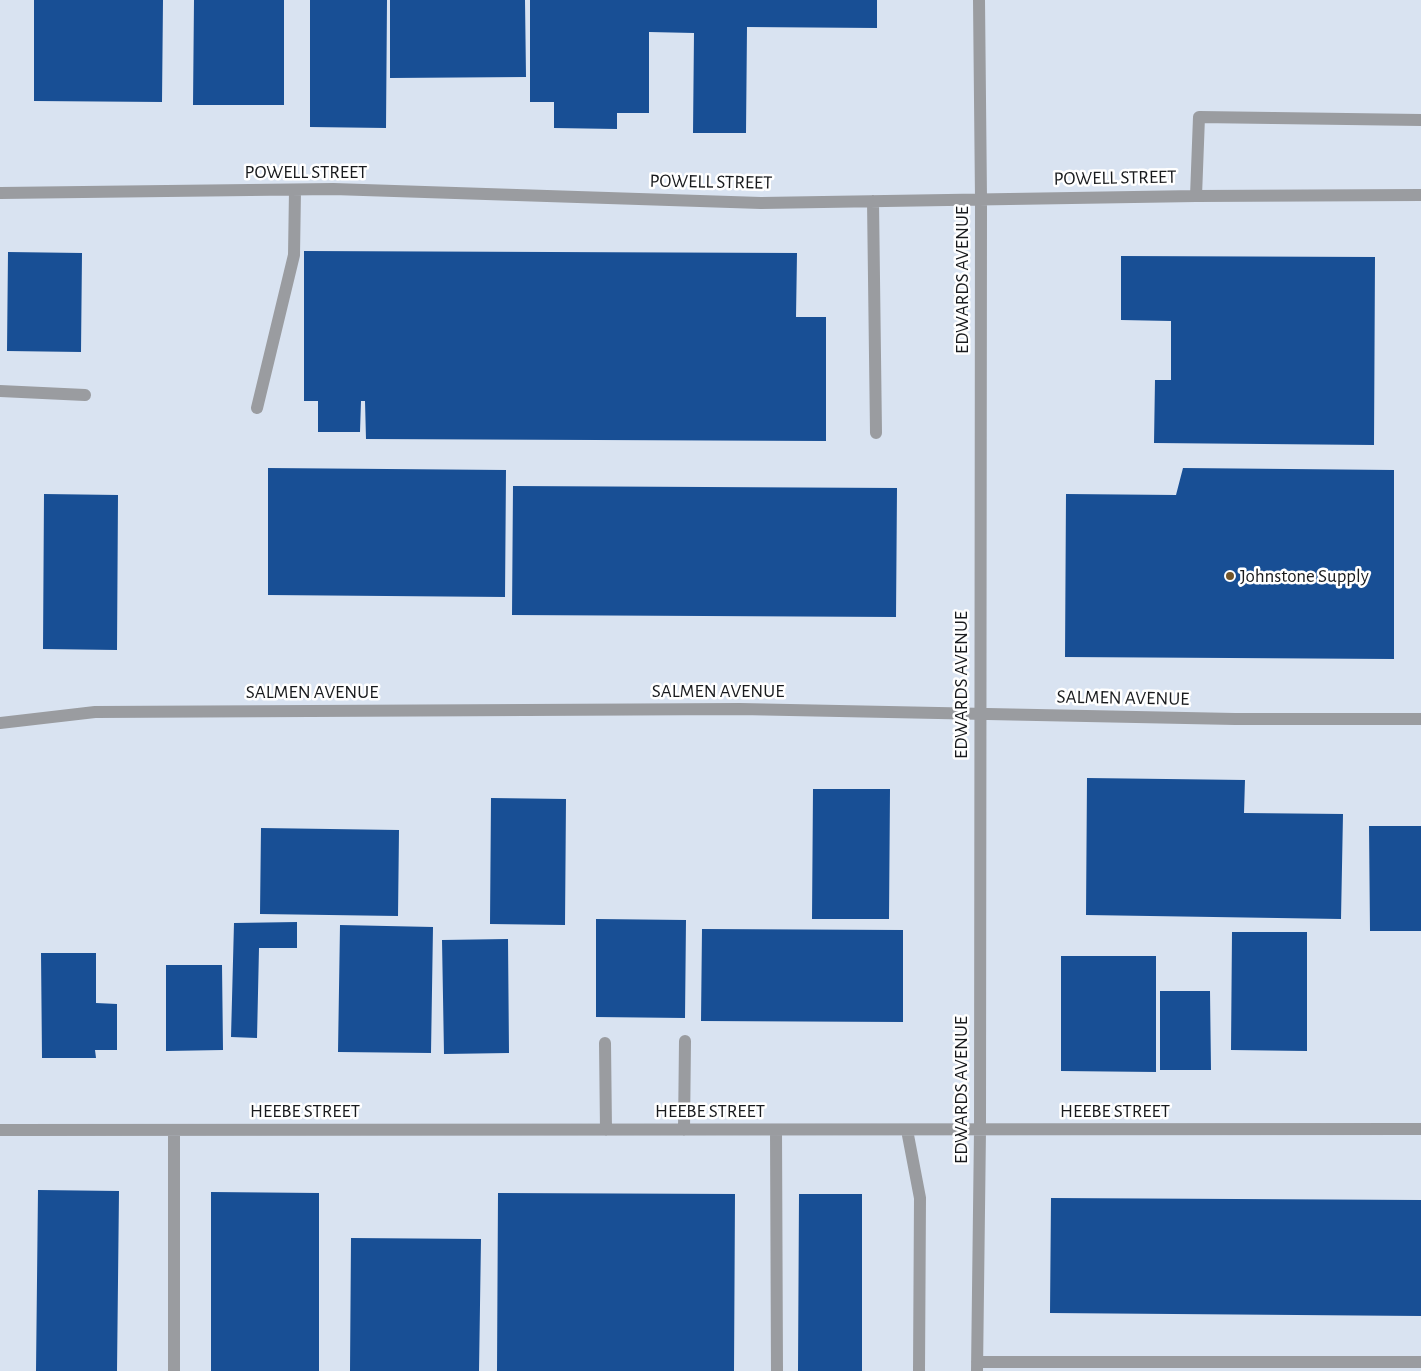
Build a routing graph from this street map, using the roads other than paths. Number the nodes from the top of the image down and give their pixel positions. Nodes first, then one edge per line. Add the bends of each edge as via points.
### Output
1 (979, 0) edge
2 (1421, 120) edge
3 (295, 190) junction
4 (0, 193) edge
5 (1421, 195) edge
6 (1196, 196) junction
7 (981, 199) junction
8 (873, 201) junction
9 (0, 391) edge
10 (85, 394) dead end
11 (257, 408) dead end
12 (876, 433) dead end
13 (979, 714) junction
14 (1421, 718) edge
15 (0, 723) edge
16 (684, 1041) dead end
17 (605, 1043) dead end
18 (0, 1130) edge
19 (174, 1130) junction
20 (606, 1130) junction
21 (684, 1130) junction
22 (776, 1130) junction
23 (907, 1130) junction
24 (980, 1130) junction
25 (1421, 1130) edge
26 (1421, 1362) edge
27 (977, 1367) edge
28 (174, 1371) edge
29 (778, 1371) edge
30 (919, 1371) edge

1 - 7 street, EDWARDS AVENUE
2 - 6 street via 1199,117
3 - 4 street, POWELL STREET
3 - 8 street, POWELL STREET via 762,203
3 - 11 street via 294,256
5 - 6 street, POWELL STREET
6 - 7 street, POWELL STREET
7 - 8 street, POWELL STREET
7 - 13 street, EDWARDS AVENUE
8 - 12 street
9 - 10 street
13 - 14 street, SALMEN AVENUE via 1235,719
13 - 15 street, SALMEN AVENUE via 740,709 95,712
13 - 24 street, EDWARDS AVENUE
16 - 21 street
17 - 20 street
18 - 19 street, HEEBE STREET
19 - 20 street, HEEBE STREET
19 - 28 street
20 - 21 street, HEEBE STREET
21 - 22 street, HEEBE STREET
22 - 23 street, HEEBE STREET
22 - 29 street
23 - 24 street, HEEBE STREET
23 - 30 street via 920,1198
24 - 25 street, HEEBE STREET
24 - 27 street, EDWARDS AVENUE
26 - 27 street

